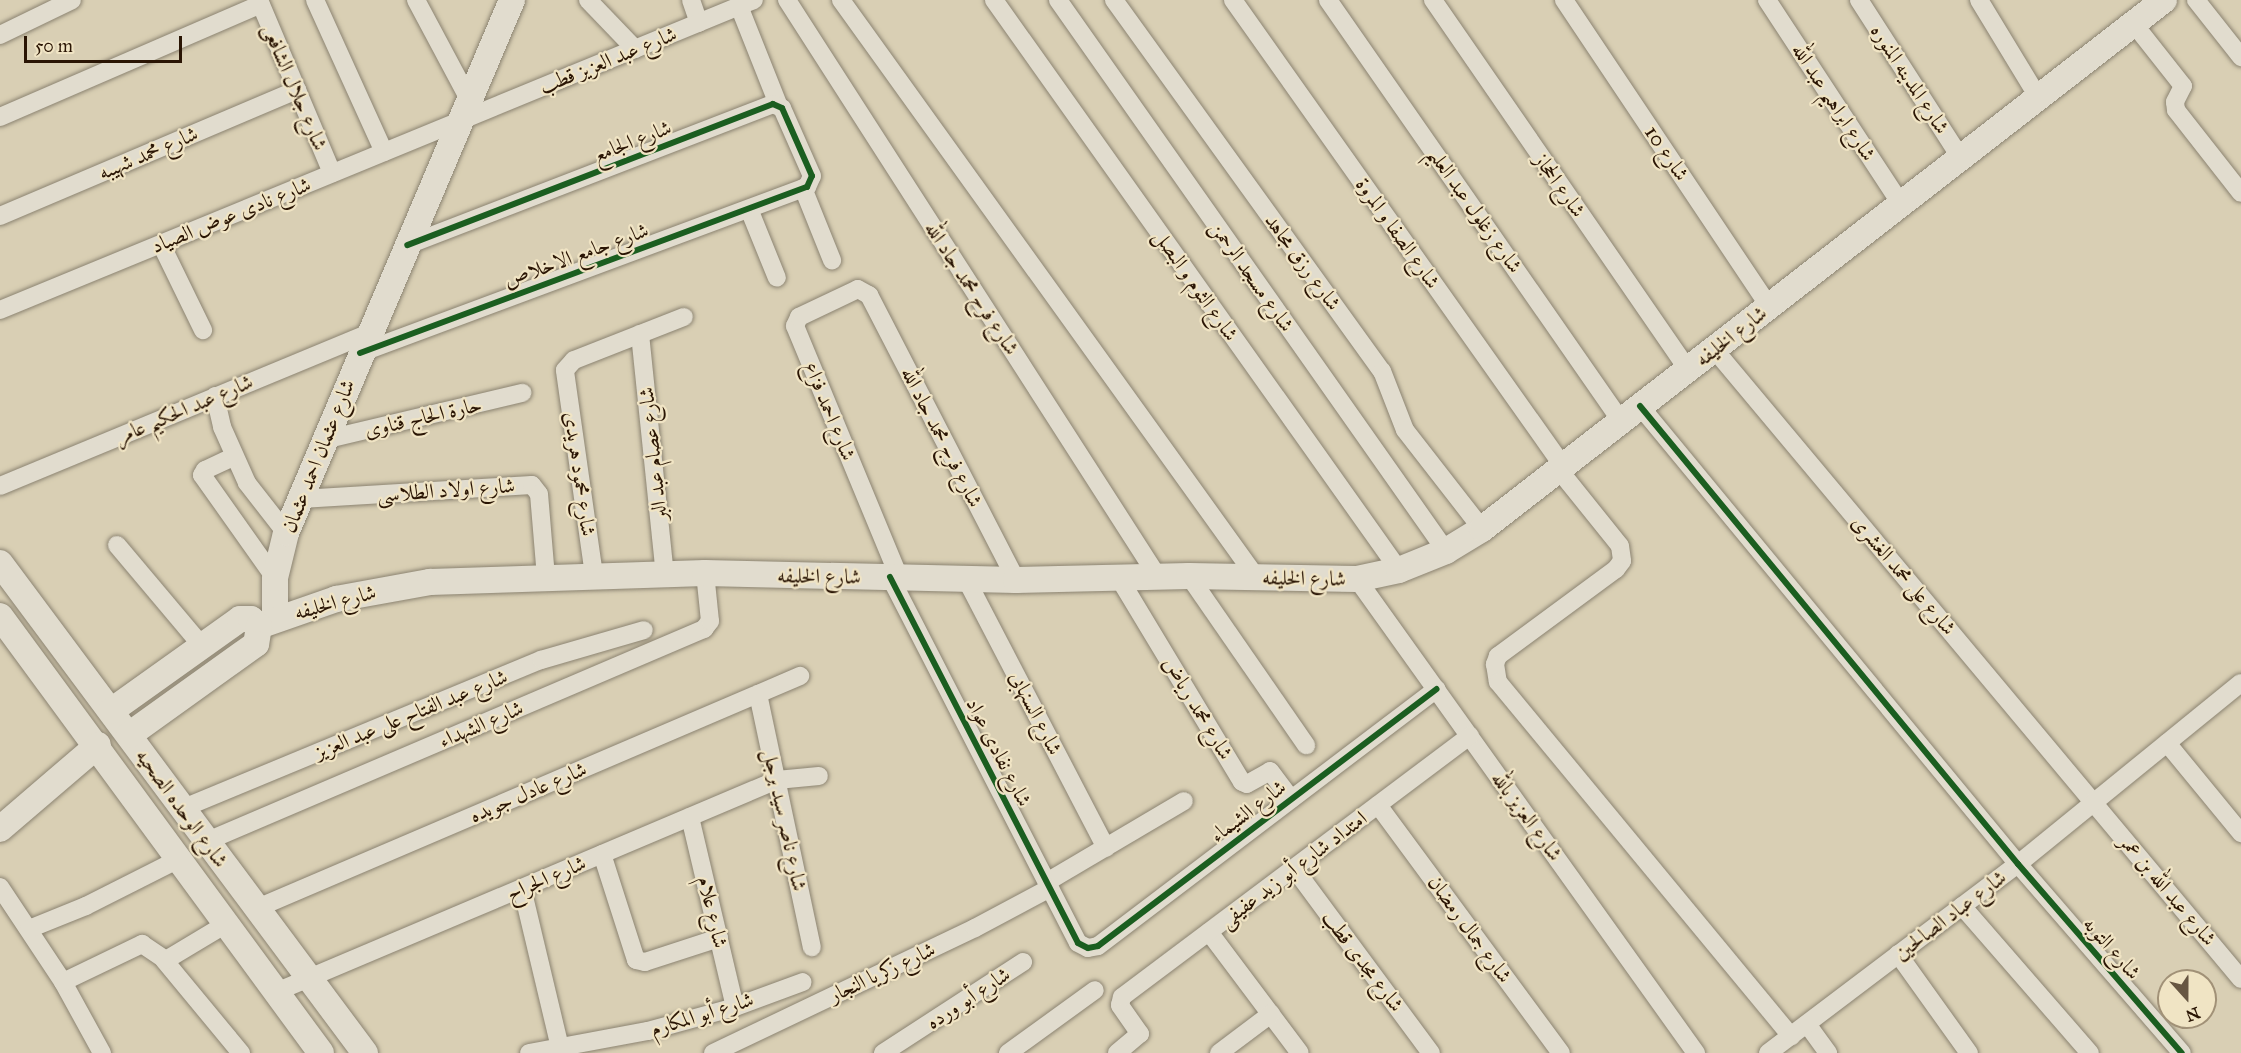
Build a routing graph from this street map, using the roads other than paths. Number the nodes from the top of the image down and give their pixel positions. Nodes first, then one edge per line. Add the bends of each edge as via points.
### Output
1 (72, 0) edge
2 (315, 0) edge
3 (416, 0) edge
4 (512, 0) edge
5 (588, 0) edge
6 (691, 0) edge
7 (787, 0) edge
8 (841, 0) edge
9 (994, 0) edge
10 (1058, 0) edge
11 (1114, 0) edge
12 (1233, 0) edge
13 (1328, 0) edge
14 (1433, 0) edge
15 (1564, 0) edge
16 (1767, 0) edge
17 (1859, 0) edge
18 (1979, 0) edge
19 (2164, 0) edge
20 (2196, 0) edge
21 (260, 2) edge
22 (747, 3) edge
23 (699, 23) junction
24 (2134, 24) junction
25 (0, 35) edge
26 (635, 49) junction
27 (2241, 57) edge
28 (297, 90) junction
29 (2038, 98) junction
30 (778, 104) junction
31 (466, 111) junction
32 (0, 117) edge
33 (384, 152) junction
34 (1961, 158) junction
35 (332, 173) junction
36 (804, 188) junction
37 (2241, 193) edge
38 (1901, 204) junction
39 (749, 209) junction
40 (0, 216) edge
41 (161, 244) junction
42 (407, 245) junction
43 (832, 260) dead end
44 (777, 278) dead end
45 (869, 295) joint
46 (1769, 306) junction
47 (0, 310) edge
48 (684, 317) dead end
49 (203, 330) dead end
50 (640, 334) junction
51 (364, 343) junction
52 (1714, 349) junction
53 (1688, 369) junction
54 (522, 393) dead end
55 (215, 396) junction
56 (1631, 413) junction
57 (324, 440) junction
58 (233, 457) junction
59 (1561, 468) junction
60 (0, 486) edge
61 (301, 500) junction
62 (1482, 529) junction
63 (286, 533) junction
64 (117, 545) dead end
65 (1446, 551) junction
66 (0, 562) edge
67 (1399, 570) junction
68 (705, 573) junction
69 (665, 574) junction
70 (594, 575) junction
71 (1189, 576) junction
72 (546, 577) junction
73 (894, 577) junction
74 (1158, 577) junction
75 (1257, 577) junction
76 (275, 578) junction
77 (1119, 578) junction
78 (966, 579) junction
79 (1358, 579) junction
80 (1016, 580) junction
81 (0, 616) edge
82 (267, 623) junction
83 (644, 630) dead end
84 (202, 646) junction
85 (800, 676) dead end
86 (2241, 683) edge
87 (1436, 689) junction
88 (758, 694) junction
89 (111, 711) junction
90 (129, 735) junction
91 (1470, 736) junction
92 (2167, 743) junction
93 (98, 745) junction
94 (1306, 745) dead end
95 (819, 776) dead end
96 (777, 780) junction
97 (1291, 799) junction
98 (1184, 801) dead end
99 (2095, 801) junction
100 (1378, 805) junction
101 (181, 809) junction
102 (690, 817) junction
103 (0, 830) edge
104 (2241, 833) edge
105 (202, 838) junction
106 (1106, 848) junction
107 (602, 854) junction
108 (176, 855) junction
109 (2018, 864) junction
110 (1294, 868) junction
111 (1048, 885) junction
112 (0, 887) edge
113 (522, 888) junction
114 (1962, 906) junction
115 (255, 909) junction
116 (226, 924) junction
117 (29, 929) junction
118 (1209, 932) junction
119 (719, 938) junction
120 (1078, 943) joint
121 (812, 947) dead end
122 (1898, 954) junction
123 (164, 960) junction
124 (1023, 962) dead end
125 (308, 978) junction
126 (2241, 979) edge
127 (63, 982) junction
128 (803, 982) dead end
129 (1095, 990) dead end
130 (276, 992) junction
131 (735, 1007) junction
132 (1271, 1014) junction
133 (1807, 1024) junction
134 (1791, 1036) junction
135 (560, 1048) junction
136 (102, 1053) edge
137 (241, 1053) edge
138 (321, 1053) edge
139 (365, 1053) edge
140 (528, 1053) edge
141 (712, 1053) edge
142 (883, 1053) edge
143 (1008, 1053) edge
144 (1118, 1053) edge
145 (1219, 1053) edge
146 (1300, 1053) edge
147 (1431, 1053) edge
148 (1562, 1053) edge
149 (1696, 1053) edge
150 (1768, 1053) edge
151 (1828, 1053) edge
152 (1969, 1053) edge
153 (2090, 1053) edge
154 (2182, 1053) edge

1 - 25 street
2 - 33 street
3 - 31 street
4 - 31 main road, شارع عثمان احمد عثمان
5 - 26 street
6 - 23 street
7 - 74 street, شارع فرح محمد جاد الله
8 - 75 street
9 - 67 street, شارع الثوم و البصل
10 - 65 street, شارع مسجد الرحمن
11 - 62 street, شارع رزق مجاهد via 1382,371 1405,430
12 - 59 street, شارع الصفا و المروة
13 - 56 street, شارع زغلول عبد العليم
14 - 53 street, شارع الحجاز
15 - 46 street, شارع 10
16 - 38 street, شارع ابراهيم عبد الله
17 - 34 street, شارع المدينه المنوره
18 - 29 street
19 - 24 main road, شارع الخليفه
20 - 27 street
21 - 28 street, شارع جلال الشافعى
21 - 32 street
22 - 23 street, شارع عبد العزيز قطب
22 - 30 street
23 - 26 street, شارع عبد العزيز قطب
24 - 29 main road, شارع الخليفه
24 - 37 street via 2183,86 2175,102 2176,110
26 - 31 street, شارع عبد العزيز قطب
28 - 35 street, شارع جلال الشافعى
28 - 40 street, شارع محمد شهيبه
29 - 34 main road, شارع الخليفه
30 - 36 street via 812,176
30 - 42 street, شارع الجامع
31 - 33 street, شارع نادى عوض الصياد
31 - 42 main road, شارع عثمان احمد عثمان
33 - 35 street, شارع نادى عوض الصياد
34 - 38 main road, شارع الخليفه
35 - 41 street, شارع نادى عوض الصياد
36 - 39 street, شارع جامع الاخلاص
36 - 43 street
38 - 46 main road, شارع الخليفه
39 - 44 street
39 - 51 street, شارع جامع الاخلاص
41 - 47 street, شارع نادى عوض الصياد
41 - 49 street
42 - 51 main road, شارع عثمان احمد عثمان
45 - 73 street, شارع احمد فزاع via 855,290 799,317 795,326
45 - 80 street, شارع فرج محمد جاد الله
46 - 52 main road, شارع الخليفه
48 - 50 street
50 - 69 street, شارع عصام عبد البر
50 - 70 street, شارع محمود هريدى via 574,360 565,374
51 - 55 street, شارع عبد الحكيم عامر
51 - 57 main road, شارع عثمان احمد عثمان
52 - 53 main road, شارع الخليفه
52 - 99 street, شارع على محمد الغشرى
53 - 56 main road, شارع الخليفه
54 - 57 street, حارة الحاج قناوى
55 - 58 street
55 - 60 street, شارع عبد الحكيم عامر
56 - 59 main road, شارع الخليفه
56 - 109 street, شارع زغلول عبد العليم
57 - 61 main road, شارع عثمان احمد عثمان
58 - 63 street via 263,507
58 - 76 street via 204,471 202,476
59 - 62 main road, شارع الخليفه
59 - 134 street, شارع الصفا و المروة via 1620,546 1622,561 1498,656 1498,682
61 - 63 main road, شارع عثمان احمد عثمان
61 - 72 street, شارع اولاد الطلاسى via 532,485 539,494
62 - 65 main road, شارع الخليفه
63 - 76 main road, شارع عثمان احمد عثمان
64 - 84 street
65 - 67 main road, شارع الخليفه
66 - 89 main road, شارع الوحده الصحيه
67 - 79 main road, شارع الخليفه
68 - 69 main road, شارع الخليفه
68 - 73 main road, شارع الخليفه
68 - 105 street, شارع الشهداء via 710,621 704,629
69 - 70 main road, شارع الخليفه
70 - 72 main road, شارع الخليفه
71 - 74 main road, شارع الخليفه
71 - 75 main road, شارع الخليفه
71 - 94 street
72 - 82 main road, شارع الخليفه via 398,585 336,598
73 - 78 main road, شارع الخليفه
73 - 111 street, شارع نفادى عواد
74 - 77 main road, شارع الخليفه
75 - 79 main road, شارع الخليفه
76 - 82 main road, شارع عثمان احمد عثمان
77 - 80 main road, شارع الخليفه
77 - 97 street, شارع محمد رياض via 1242,782 1247,784 1270,771
78 - 80 main road, شارع الخليفه
78 - 106 street, شارع السنهابى
79 - 87 street, شارع العزيز بالله
81 - 93 main road, شارع الوحده الصحيه
82 - 84 main road, شارع الخليفه via 240,619
82 - 90 main road via 256,644
83 - 101 street, شارع عبد الفتاح على عبد العزيز via 541,660
84 - 89 main road, شارع الخليفه
85 - 88 street, شارع عادل جويده
86 - 92 street, شارع عباد الصالحين
87 - 91 street, شارع العزيز بالله
87 - 97 street, شارع الشيماء
88 - 96 street, شارع ناصر سيد برجل
88 - 115 street, شارع عادل جويده
89 - 90 main road, شارع الوحده الصحيه
90 - 101 main road, شارع الوحده الصحيه
91 - 100 street, امتداد شارع أبو زيد عفيفى
91 - 149 street, شارع العزيز بالله
92 - 99 street, شارع عباد الصالحين
92 - 104 street
93 - 103 main road
93 - 108 main road, شارع الوحده الصحيه
95 - 96 street, شارع الجراح
96 - 102 street, شارع الجراح
96 - 121 street, شارع ناصر سيد برجل
97 - 120 street, شارع الشيماء via 1098,946 1088,948
98 - 106 street, شارع زكريا النجار
99 - 109 street, شارع عباد الصالحين
99 - 126 street, شارع عبد الله بن عمر
100 - 110 street, امتداد شارع أبو زيد عفيفى
100 - 148 street, شارع جمال رمضان
101 - 105 main road, شارع الوحده الصحيه
102 - 107 street, شارع الجراح
102 - 119 street, شارع علام
105 - 108 main road
105 - 115 main road, شارع الوحده الصحيه
106 - 111 street, شارع زكريا النجار
107 - 113 street, شارع الجراح
107 - 119 street via 636,960 645,962
108 - 116 main road, شارع الوحده الصحيه
108 - 117 street via 86,906
109 - 114 street, شارع عباد الصالحين
109 - 154 street, شارع التوبه
110 - 118 street, امتداد شارع أبو زيد عفيفى
110 - 147 street, شارع مجدى قطب
111 - 120 street, شارع نفادى عواد
111 - 141 street, شارع زكريا النجار via 975,928
112 - 117 street
113 - 125 street, شارع الجراح
113 - 135 street
114 - 122 street, شارع عباد الصالحين
114 - 153 street
115 - 125 main road, شارع الوحده الصحيه
116 - 123 street
116 - 130 main road, شارع الوحده الصحيه
117 - 127 street
118 - 132 street
118 - 144 street, امتداد شارع أبو زيد عفيفى via 1122,997 1120,1005 1140,1034
119 - 131 street, شارع علام
122 - 133 street, شارع عباد الصالحين
122 - 152 street
123 - 127 street via 142,944
123 - 137 street
124 - 142 street, شارع أبو ورده
125 - 130 street, شارع الجراح
125 - 139 main road, شارع الوحده الصحيه
127 - 136 street
128 - 131 street, شارع أبو المكارم
129 - 143 street
130 - 138 main road, شارع الوحده الصحيه
131 - 135 street, شارع أبو المكارم via 648,1031
132 - 145 street
132 - 146 street
133 - 134 street, شارع عباد الصالحين
133 - 151 street
134 - 150 street, شارع عباد الصالحين
135 - 140 street, شارع أبو المكارم

